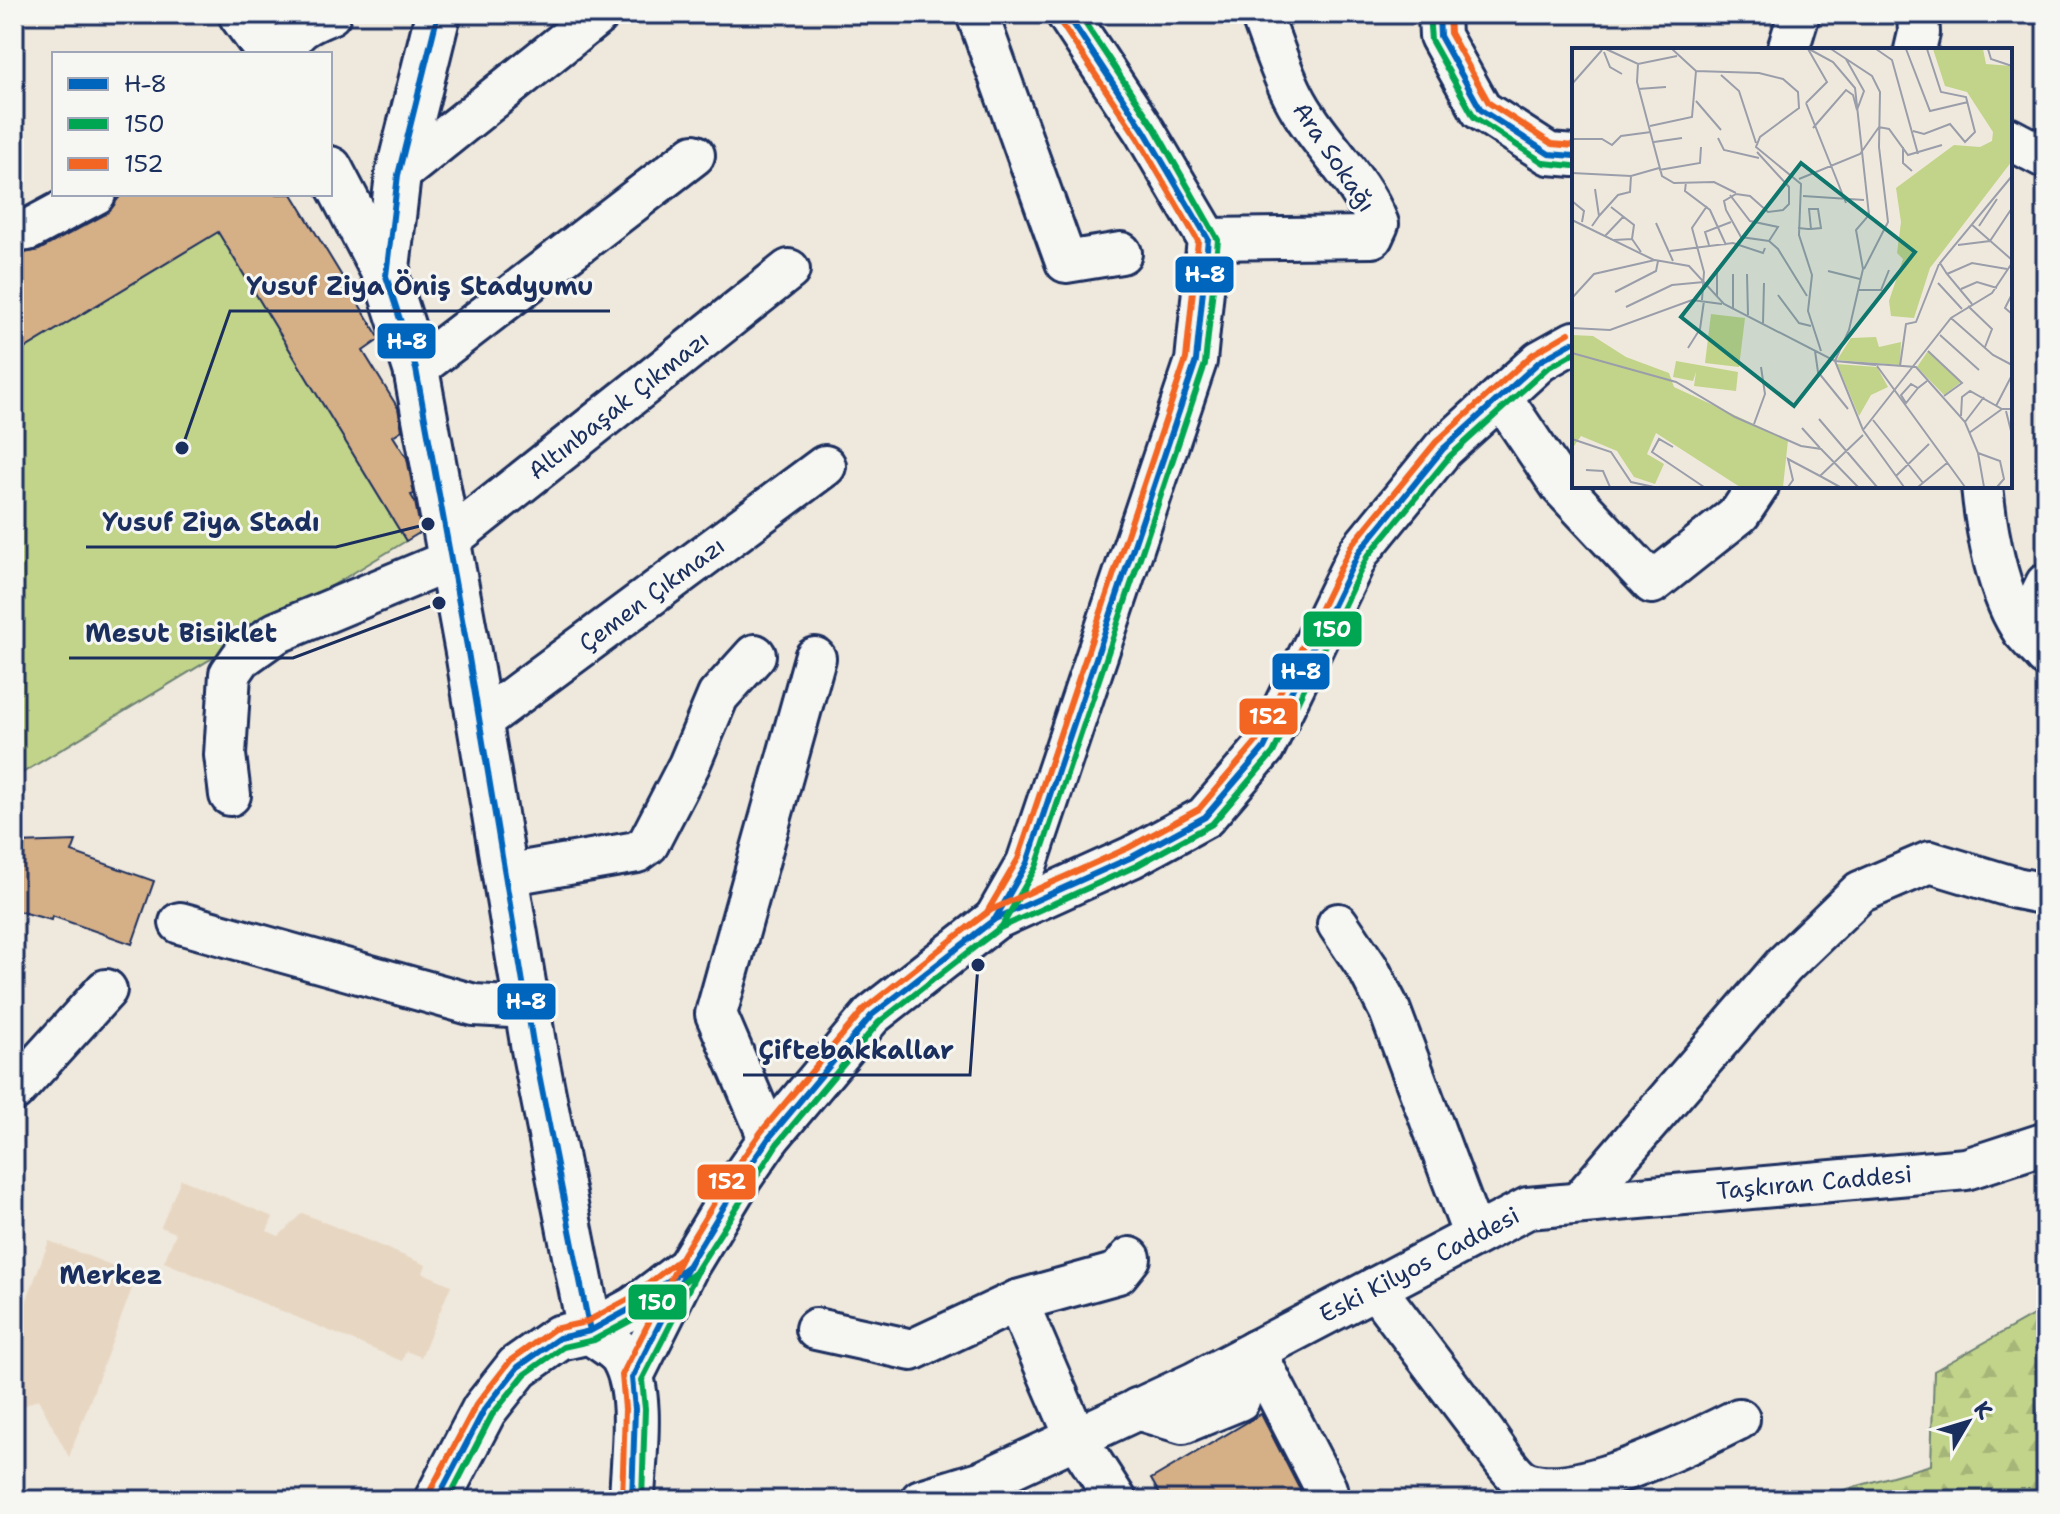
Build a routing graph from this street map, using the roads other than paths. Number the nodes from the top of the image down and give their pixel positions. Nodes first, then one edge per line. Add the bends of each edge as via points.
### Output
1 (241, 14) edge
2 (330, 14) edge
3 (438, 14) edge
4 (599, 14) edge
5 (977, 14) edge
6 (1067, 14) edge
7 (1261, 14) edge
8 (1439, 14) edge
9 (1799, 14) edge
10 (1918, 14) edge
11 (1789, 48) edge
12 (1915, 48) edge
13 (269, 52) edge
14 (286, 52) edge
15 (2012, 140) edge
16 (694, 155) dead end
17 (1572, 156) edge
18 (2046, 158) edge
19 (332, 168) edge
20 (332, 170) edge
21 (398, 175) junction
22 (91, 196) edge
23 (14, 231) edge
24 (1208, 239) junction
25 (1121, 253) dead end
26 (789, 270) dead end
27 (386, 276) junction
28 (1572, 343) edge
29 (416, 369) junction
30 (1501, 397) junction
31 (825, 466) dead end
32 (1757, 488) edge
33 (1982, 488) edge
34 (1588, 495) edge
35 (450, 551) junction
36 (2046, 584) edge
37 (2035, 643) edge
38 (755, 655) dead end
39 (815, 658) dead end
40 (480, 722) junction
41 (230, 795) dead end
42 (505, 875) junction
43 (2046, 894) edge
44 (995, 919) junction
45 (180, 923) dead end
46 (1338, 924) dead end
47 (106, 990) dead end
48 (527, 1008) junction
49 (14, 1091) edge
50 (769, 1138) junction
51 (2046, 1143) edge
52 (1579, 1203) junction
53 (1474, 1236) junction
54 (1130, 1258) dead end
55 (688, 1266) junction
56 (1375, 1288) junction
57 (1017, 1301) junction
58 (816, 1329) dead end
59 (590, 1331) junction
60 (1255, 1351) junction
61 (632, 1378) junction
62 (1739, 1419) dead end
63 (1076, 1438) junction
64 (437, 1500) edge
65 (632, 1500) edge
66 (921, 1500) edge
67 (1116, 1500) edge
68 (1329, 1500) edge

1 - 13 main road
2 - 14 street via 301,25
3 - 21 main road
4 - 21 street
5 - 25 street via 1066,262
6 - 24 street
7 - 24 street, Ara Sokağı via 1293,96 1378,224 1372,237
8 - 17 street via 1440,36 1481,110 1549,154
9 - 11 street
10 - 12 street
15 - 18 street
16 - 29 street
19 - 21 main road via 341,177 373,185
20 - 27 main road
21 - 27 main road
22 - 23 street via 28,230
24 - 44 street via 1196,361 1027,863
26 - 35 street, Altınbaşak Çıkmazı
27 - 29 main road
28 - 30 street via 1540,361
29 - 35 main road
30 - 34 street via 1561,486
30 - 44 street via 1443,449 1359,552 1264,748 1205,817 1132,857
31 - 40 street, Çemen Çıkmazı
32 - 34 street via 1740,513 1652,583
33 - 37 street via 2001,585
35 - 40 main road
35 - 41 street, Altınbaşak Çıkmazı via 276,633 241,658 230,674 225,755
36 - 37 street
38 - 42 street via 718,696 648,844 637,852
39 - 50 street via 716,1014
40 - 42 main road
42 - 48 main road
43 - 52 street via 1930,862 1860,892 1785,964
44 - 50 street via 872,1015
45 - 48 street via 474,1005
46 - 53 street via 1390,1011
47 - 49 street
48 - 59 main road
50 - 55 street
51 - 52 street, Taşkıran Caddesi via 1966,1169
52 - 53 street, Eski Kilyos Caddesi via 1528,1208
53 - 56 street, Eski Kilyos Caddesi
54 - 57 street via 1118,1273
55 - 59 street via 634,1307
55 - 61 street
56 - 60 street, Eski Kilyos Caddesi
56 - 62 street via 1523,1481 1547,1487 1586,1480 1662,1457
57 - 58 street via 912,1350
57 - 63 street
59 - 61 main road via 622,1356
59 - 64 main road via 559,1338 518,1367 484,1410
60 - 63 street, Eski Kilyos Caddesi
60 - 68 street
61 - 65 main road
63 - 66 street, Eski Kilyos Caddesi via 983,1481
63 - 67 street

